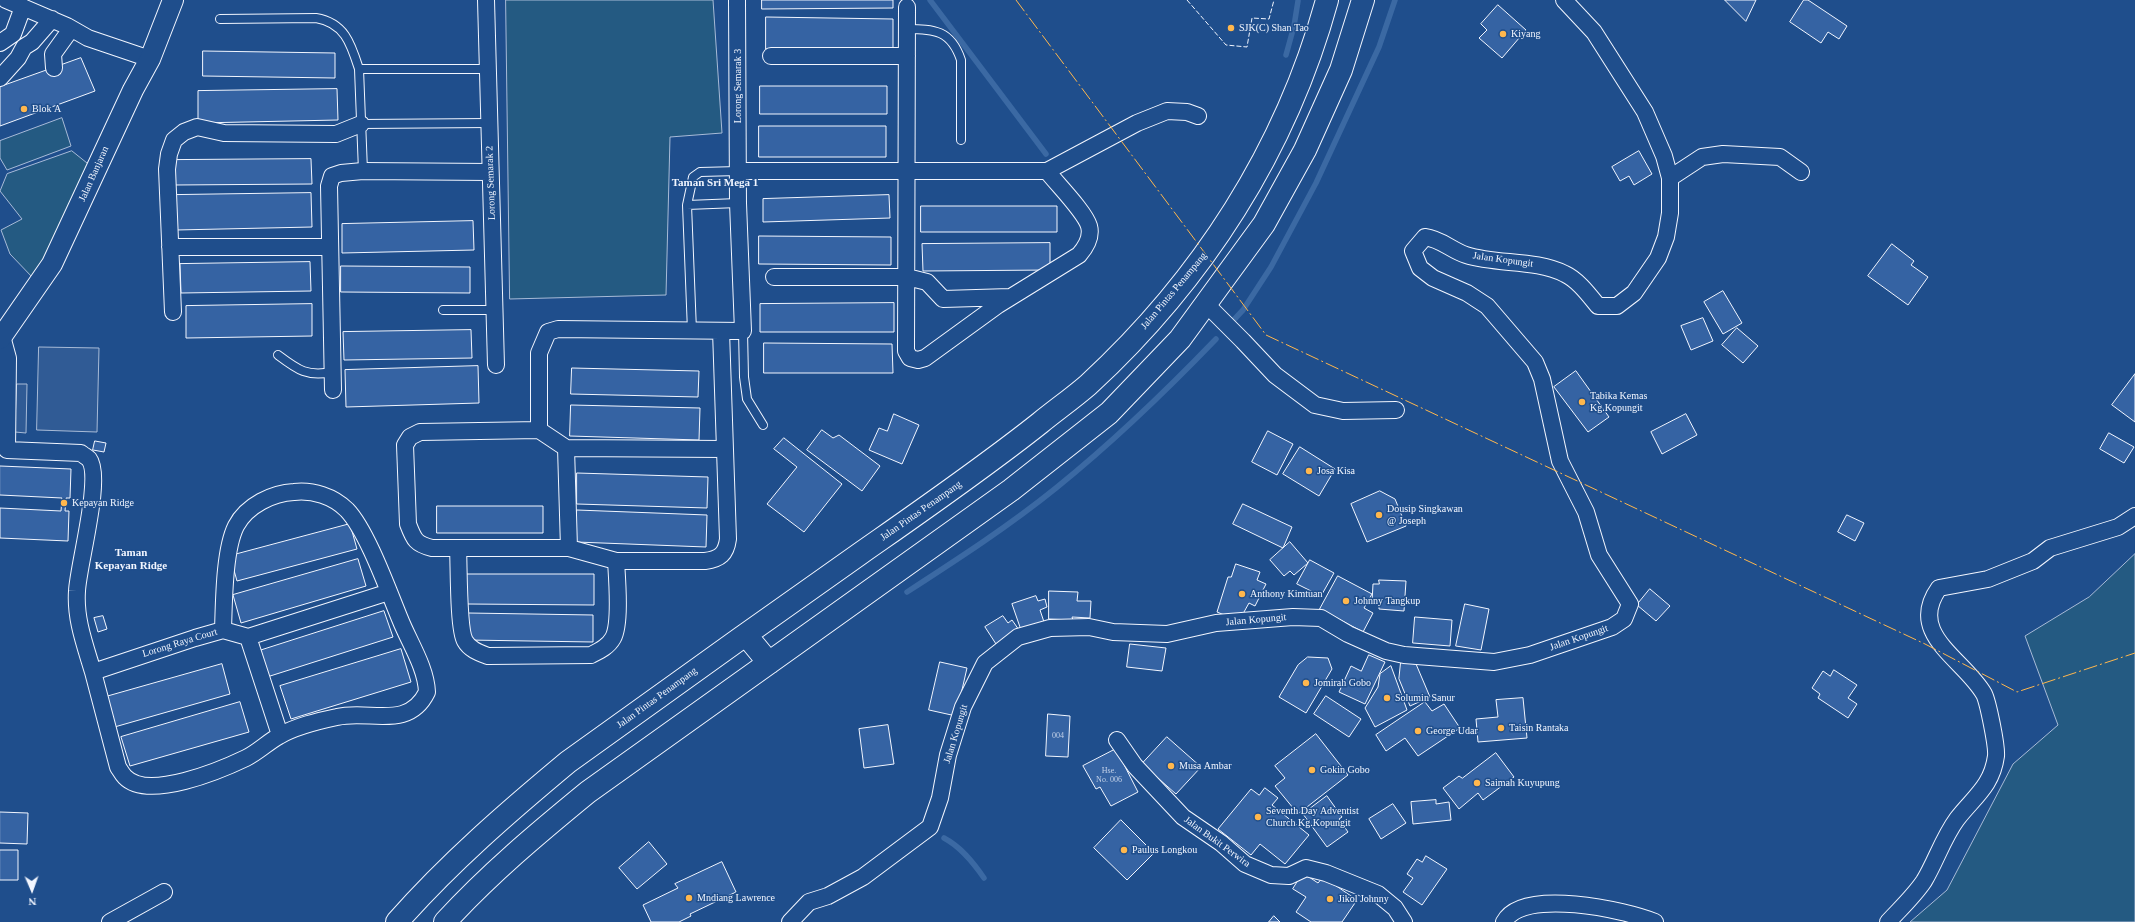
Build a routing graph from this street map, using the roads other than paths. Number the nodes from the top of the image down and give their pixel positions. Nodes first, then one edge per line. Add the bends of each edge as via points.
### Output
1 (6, 0) edge
2 (173, 0) edge
3 (486, 0) edge
4 (737, 0) edge
5 (1327, 0) edge
6 (1363, 0) edge
7 (1564, 0) edge
8 (23, 7) junction
9 (907, 7) dead end
10 (52, 19) junction
11 (220, 19) dead end
12 (71, 29) junction
13 (908, 29) junction
14 (0, 43) edge
15 (771, 56) dead end
16 (907, 56) junction
17 (150, 60) junction
18 (54, 68) dead end
19 (359, 69) junction
20 (488, 69) junction
21 (0, 78) edge
22 (1198, 116) dead end
23 (489, 123) junction
24 (361, 124) junction
25 (961, 140) dead end
26 (363, 171) junction
27 (738, 171) junction
28 (1047, 171) junction
29 (490, 172) junction
30 (908, 172) junction
31 (1801, 172) dead end
32 (1670, 178) junction
33 (738, 203) junction
34 (687, 205) junction
35 (170, 247) junction
36 (330, 247) junction
37 (774, 277) dead end
38 (907, 277) junction
39 (1011, 297) junction
40 (1206, 304) junction
41 (443, 310) dead end
42 (496, 310) junction
43 (173, 312) dead end
44 (692, 331) junction
45 (721, 331) junction
46 (743, 331) junction
47 (1, 338) edge
48 (278, 355) dead end
49 (496, 365) dead end
50 (332, 372) junction
51 (333, 390) dead end
52 (1396, 410) dead end
53 (763, 425) dead end
54 (539, 430) junction
55 (566, 448) junction
56 (724, 449) junction
57 (4, 450) edge
58 (2135, 516) edge
59 (458, 548) junction
60 (569, 548) junction
61 (616, 561) junction
62 (389, 592) junction
63 (223, 630) junction
64 (746, 635) junction
65 (248, 637) junction
66 (769, 663) junction
67 (93, 672) junction
68 (280, 735) junction
69 (1117, 740) dead end
70 (164, 892) dead end
71 (110, 922) edge
72 (397, 922) edge
73 (446, 922) edge
74 (790, 922) edge
75 (1404, 922) edge
76 (1504, 922) edge
77 (1655, 922) edge
78 (1888, 922) edge

1 - 8 street
2 - 17 street, Jalan Banjaran
3 - 20 street, Lorong Semarak 2
4 - 27 street, Lorong Semarak 3
5 - 64 main road, Jalan Pintas Penampang via 1313,46 1278,133 1242,200 1212,245 1155,318 1087,386 994,459
6 - 40 main road via 1341,70 1305,150 1264,224
7 - 32 street, Jalan Kopungit via 1594,32 1645,112 1664,156
8 - 10 street
8 - 14 street via 13,34
9 - 13 street
10 - 12 street
10 - 21 street
11 - 19 lane via 329,20 338,25 343,33
12 - 17 street via 88,38
12 - 18 street via 53,54
13 - 16 street
13 - 25 lane via 933,29 946,36 957,48 961,60
15 - 16 street
16 - 30 street
17 - 47 street, Jalan Banjaran via 130,96 52,264
19 - 20 lane
19 - 24 lane
20 - 23 street, Lorong Semarak 2
22 - 28 street via 1187,112 1167,111 1137,123
23 - 24 lane
23 - 29 street, Lorong Semarak 2
24 - 26 lane
24 - 35 street via 336,134 224,133 197,127 184,132 174,140 167,170
26 - 29 street
26 - 36 street via 341,172 332,176 329,186
27 - 30 street
27 - 33 street, Lorong Semarak 3
27 - 34 lane via 700,172 692,177
28 - 30 street
28 - 39 street via 1084,217 1089,227 1089,239 1079,255
29 - 42 street, Lorong Semarak 2
30 - 38 street
31 - 32 street via 1780,157 1723,154 1702,157
32 - 74 street, Jalan Kopungit via 1670,213 1666,237 1658,258 1634,293 1617,306 1598,306 1584,289 1566,274 1539,266 1465,255 1435,238 1424,237 1413,251 1420,268 1433,278 1467,293 1487,306 1536,362 1546,394 1560,461 1586,512 1599,555 1630,604 1624,619 1612,627 1574,641 1519,658 1494,662 1404,655 1386,651 1348,634 1321,618 1293,617 1216,623 1167,634 1113,632 1089,627 1058,628 1018,638 985,663 963,706 948,754 940,798 930,827 863,877 828,896 809,902
33 - 34 lane
33 - 46 street, Lorong Semarak 3
34 - 44 lane
35 - 36 street
35 - 43 street
36 - 50 street
37 - 38 street
38 - 39 street via 927,282 943,299
38 - 39 street via 906,351 910,358 918,360 925,358
40 - 52 street via 1244,340 1275,375 1315,405 1343,411
40 - 66 main road via 1180,338 1109,413 1011,490
41 - 42 lane
42 - 49 street, Lorong Semarak 2
44 - 45 street
44 - 54 street via 558,329 548,332 539,353
45 - 46 street
45 - 56 street
46 - 53 lane via 747,399
47 - 57 street via 8,358
48 - 50 lane via 306,373
50 - 51 street
54 - 55 street
54 - 59 street via 420,432 410,437 405,445 408,524 412,536 420,545 432,548
55 - 56 street
55 - 60 street
56 - 61 street via 728,539 723,554 717,559 705,561
57 - 67 street via 81,453 89,459 93,480 92,502 77,591 81,634
58 - 78 street via 2118,527 2050,548 2033,561 1988,579 1939,588 1931,600 1930,625 1942,648 1969,674 1984,695 1995,733 1996,755 1990,778 1957,819 1924,881
59 - 60 street
59 - 61 street via 465,641 476,652 488,656 591,655 603,649 613,638 617,624
60 - 61 street
62 - 63 street, Lorong Raya Court via 368,544 347,511 323,495 303,491 282,493 259,503 245,514 236,526 226,575
62 - 65 street
62 - 68 street, Lorong Raya Court via 427,684 427,692 417,708 387,717 343,716 316,722
63 - 65 street
63 - 67 street, Lorong Raya Court
64 - 66 main road
64 - 72 main road, Jalan Pintas Penampang via 568,762 504,815 435,880
65 - 68 street
66 - 73 main road via 582,797 529,840
67 - 68 street, Lorong Raya Court via 118,767 125,778 137,783 149,785 185,782 247,758
69 - 75 street, Jalan Bukit Perwira via 1135,766 1183,817 1221,843 1245,864 1271,875 1289,876 1306,868 1326,872 1378,894 1395,908
70 - 71 street
76 - 77 street via 1511,913 1528,906 1563,903 1600,907

